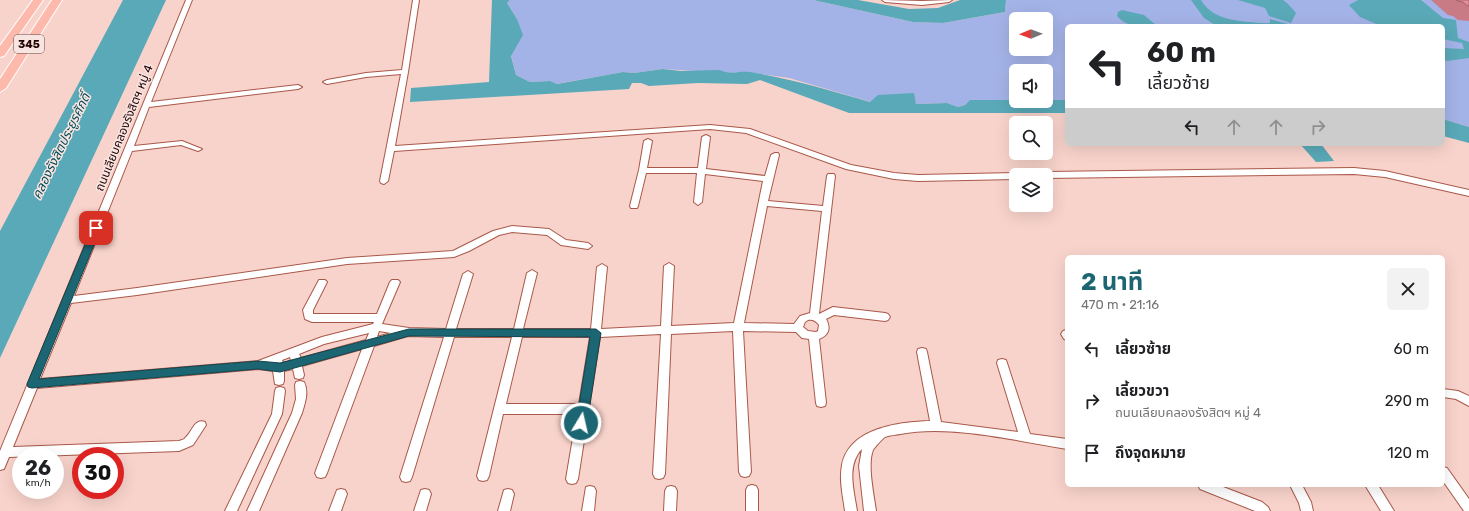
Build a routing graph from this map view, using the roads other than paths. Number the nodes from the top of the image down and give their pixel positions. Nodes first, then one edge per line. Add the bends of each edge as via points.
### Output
1 (38, 0) edge
2 (57, 0) edge
3 (189, 0) edge
4 (416, 0) edge
5 (886, 0) edge
6 (948, 0) edge
7 (0, 54) edge
8 (405, 72) junction
9 (327, 82) dead end
10 (0, 88) edge
11 (298, 88) dead end
12 (146, 105) junction
13 (706, 137) dead end
14 (648, 141) dead end
15 (128, 149) junction
16 (198, 149) dead end
17 (391, 149) junction
18 (775, 155) dead end
19 (643, 170) junction
20 (702, 171) junction
21 (1053, 175) edge
22 (831, 176) dead end
23 (1009, 176) edge
24 (768, 179) junction
25 (384, 181) dead end
26 (1469, 193) edge
27 (698, 202) dead end
28 (763, 203) junction
29 (634, 206) dead end
30 (827, 209) junction
31 (588, 246) dead end
32 (670, 266) dead end
33 (602, 267) dead end
34 (532, 273) dead end
35 (468, 274) dead end
36 (322, 282) dead end
37 (394, 282) dead end
38 (67, 300) junction
39 (817, 317) junction
40 (885, 317) dead end
41 (378, 323) junction
42 (738, 327) junction
43 (798, 328) junction
44 (667, 331) junction
45 (409, 332) junction
46 (450, 333) junction
47 (517, 333) junction
48 (596, 333) junction
49 (814, 336) junction
50 (370, 342) junction
51 (294, 351) junction
52 (922, 352) dead end
53 (277, 356) junction
54 (296, 362) junction
55 (1002, 363) dead end
56 (258, 365) junction
57 (280, 368) junction
58 (32, 384) junction
59 (1445, 393) edge
60 (1469, 402) edge
61 (821, 403) dead end
62 (499, 409) junction
63 (583, 409) junction
64 (200, 425) dead end
65 (936, 426) junction
66 (879, 436) junction
67 (1026, 438) junction
68 (1065, 444) edge
69 (5, 452) junction
70 (0, 464) edge
71 (745, 472) dead end
72 (321, 473) dead end
73 (659, 474) dead end
74 (1445, 475) edge
75 (483, 476) dead end
76 (406, 477) dead end
77 (572, 479) dead end
78 (1211, 487) edge
79 (1297, 487) edge
80 (1372, 487) edge
81 (752, 490) dead end
82 (590, 491) dead end
83 (671, 491) dead end
84 (341, 494) dead end
85 (425, 494) dead end
86 (508, 494) dead end
87 (1469, 509) edge
88 (231, 511) edge
89 (253, 511) edge
90 (335, 511) edge
91 (420, 511) edge
92 (504, 511) edge
93 (588, 511) edge
94 (670, 511) edge
95 (752, 511) edge
96 (851, 511) edge
97 (870, 511) edge
98 (1264, 511) edge
99 (1307, 511) edge
100 (1388, 511) edge

1 - 7 main road, 345
2 - 10 main road, 345
3 - 12 street, ถนนเลียบคลองรังสิตฯ หมู่ 4
4 - 8 street
5 - 6 street via 922,3
8 - 9 street
8 - 17 street
11 - 12 street
12 - 15 street, ถนนเลียบคลองรังสิตฯ หมู่ 4
13 - 20 street
14 - 19 street
15 - 16 street via 182,143
15 - 38 street, ถนนเลียบคลองรังสิตฯ หมู่ 4
17 - 23 street via 710,127 747,131 850,167 894,176
17 - 25 street
18 - 24 street
19 - 20 street
19 - 29 street
20 - 24 street
20 - 27 street
21 - 26 street via 1354,170 1385,174
22 - 30 street
24 - 28 street
28 - 30 street
28 - 42 street
30 - 39 street
31 - 38 street via 564,243 549,232 506,230 454,254 349,261 194,282 123,295
32 - 44 street
33 - 48 street
34 - 47 street
35 - 46 street
36 - 41 street via 308,310 308,316
37 - 41 street
38 - 58 street, ถนนเลียบคลองรังสิตฯ หมู่ 4
39 - 40 street via 833,311
39 - 43 street via 802,319
39 - 49 street via 825,327 822,334
41 - 45 street
41 - 50 street
41 - 51 street
42 - 43 street
42 - 44 street
42 - 71 street
43 - 49 street via 805,335
44 - 48 street
44 - 73 street
45 - 46 street
45 - 50 street
46 - 47 street
46 - 76 street
47 - 48 street
47 - 62 street
48 - 63 street
49 - 61 street
50 - 54 street
50 - 72 street
51 - 53 street
51 - 54 street
52 - 65 street
53 - 56 street
53 - 57 street
54 - 57 street
54 - 89 street via 300,380 297,413
55 - 67 street
56 - 57 street
56 - 58 street
57 - 88 street via 277,414
58 - 69 street, ถนนเลียบคลองรังสิตฯ หมู่ 4
59 - 60 street via 1458,395
62 - 63 street
62 - 75 street
63 - 77 street
64 - 69 street via 189,442 179,446
65 - 66 street via 894,430
65 - 67 street
66 - 96 street via 866,439 852,452 847,469
66 - 97 street via 868,448 865,466
67 - 68 street
69 - 70 street, ถนนเลียบคลองรังสิตฯ หมู่ 4
74 - 87 street
78 - 98 street via 1258,506
79 - 99 street
80 - 100 street
81 - 95 street
82 - 93 street
83 - 94 street
84 - 90 street
85 - 91 street
86 - 92 street

